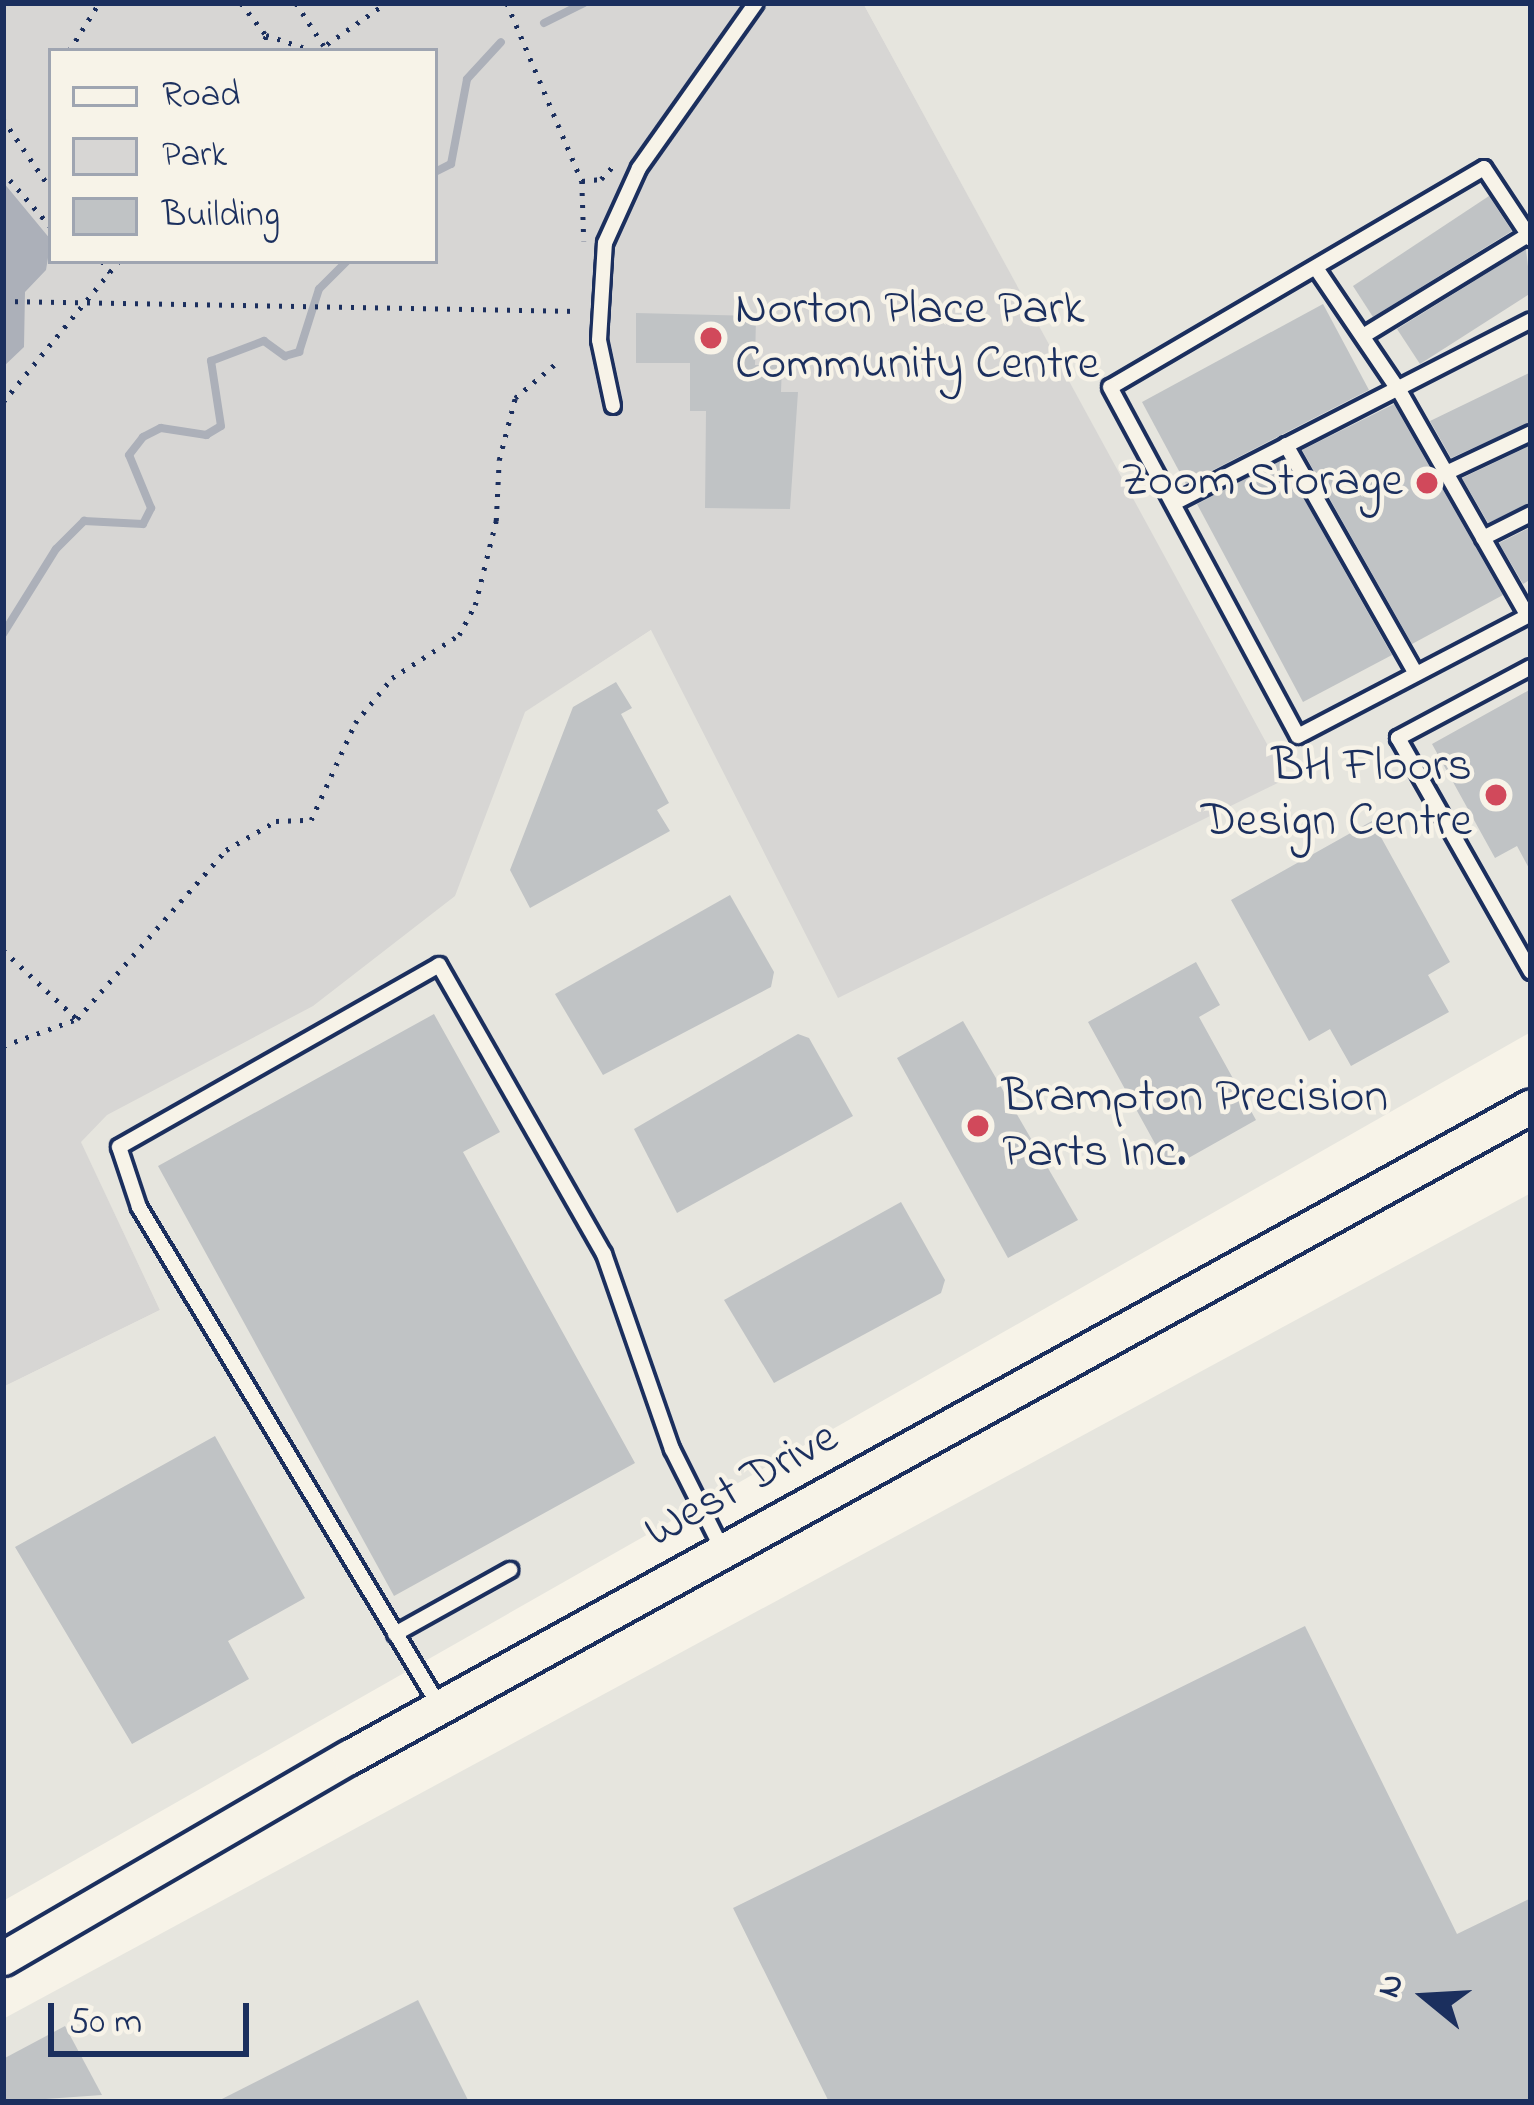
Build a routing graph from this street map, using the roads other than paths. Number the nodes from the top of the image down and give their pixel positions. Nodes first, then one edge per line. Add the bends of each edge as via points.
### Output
1 (756, 3) edge
2 (1530, 237) edge
3 (1316, 268) junction
4 (1531, 320) edge
5 (1363, 336) junction
6 (1400, 392) junction
7 (613, 406) dead end
8 (1531, 433) edge
9 (1286, 445) junction
10 (1446, 473) junction
11 (1174, 503) junction
12 (1531, 514) edge
13 (1483, 538) junction
14 (1529, 615) edge
15 (1531, 667) edge
16 (1416, 674) junction
17 (1531, 972) edge
18 (1531, 1106) edge
19 (723, 1551) junction
20 (510, 1570) dead end
21 (395, 1634) junction
22 (440, 1707) junction
23 (3, 1958) edge

1 - 7 lane via 639,168 605,243 599,340
2 - 3 lane via 1484,168
2 - 5 lane
3 - 5 lane
3 - 11 lane via 1110,387
4 - 6 lane
5 - 6 lane
6 - 9 lane
6 - 10 lane
8 - 10 lane
9 - 11 lane
9 - 16 lane
10 - 13 lane
11 - 16 lane via 1298,736
12 - 13 lane
13 - 14 lane
14 - 16 lane
15 - 17 lane via 1399,738
18 - 19 street, West Drive
19 - 21 lane via 672,1449 604,1254 439,965 119,1147 139,1207
19 - 22 street, West Drive
20 - 21 lane
21 - 22 lane
22 - 23 street, West Drive

